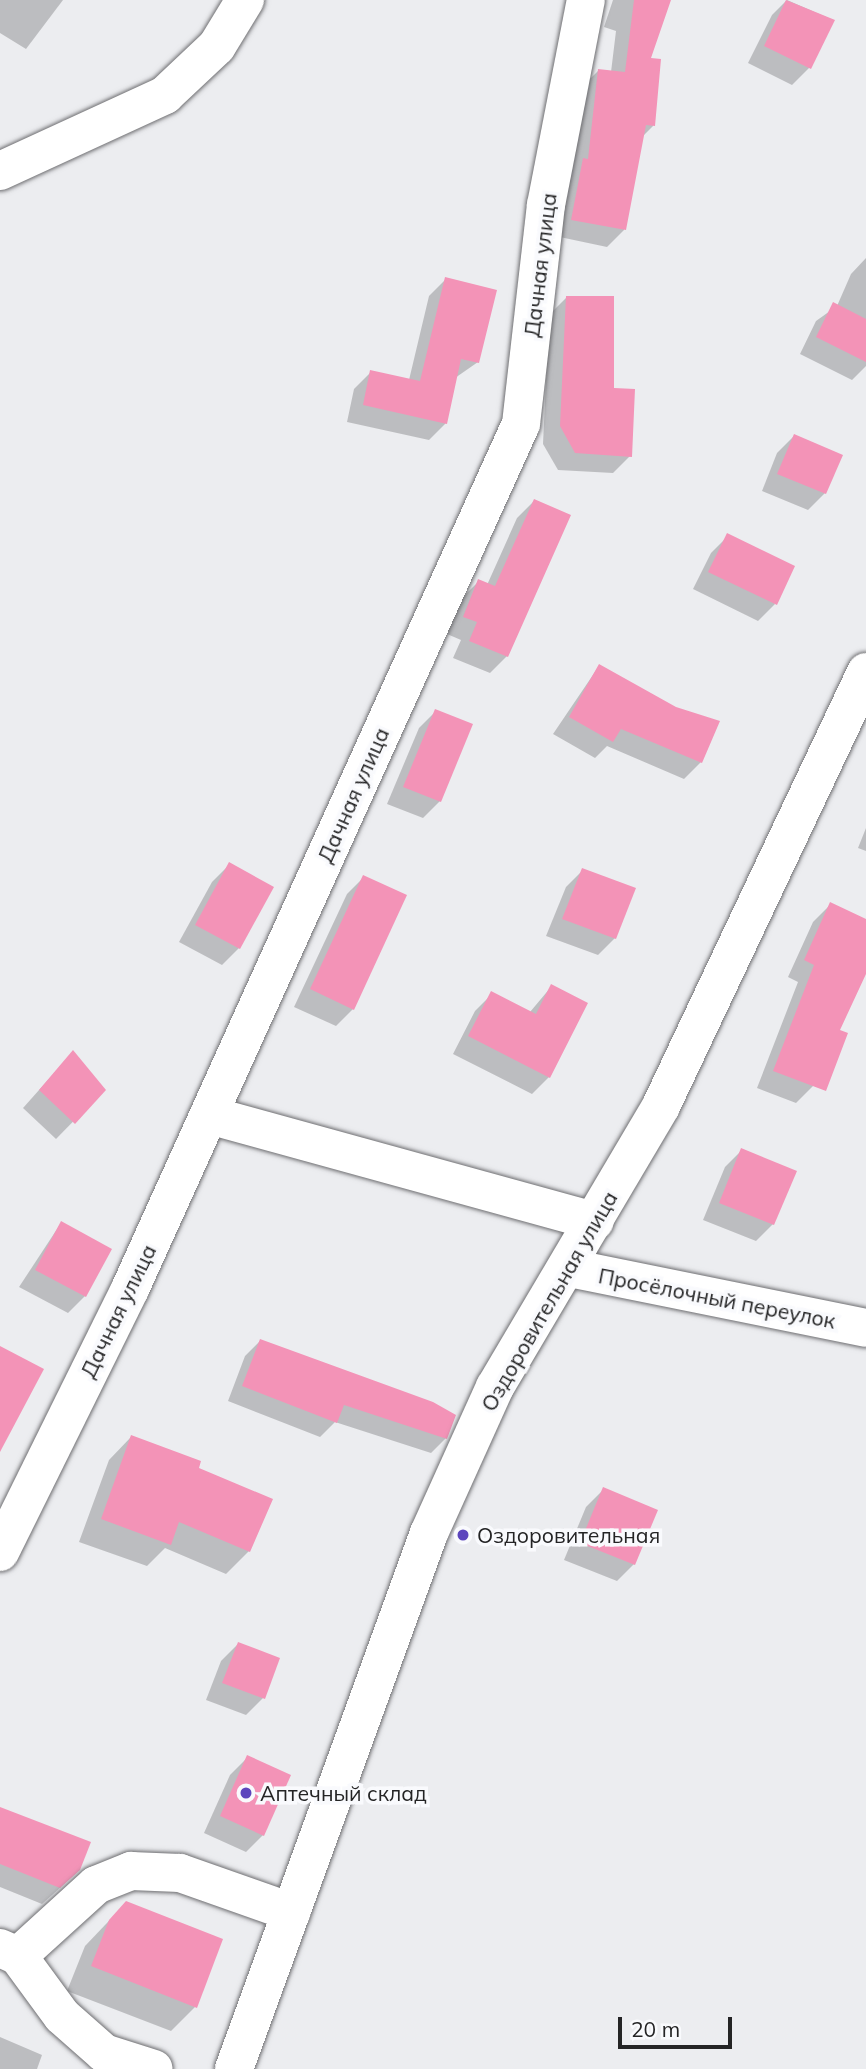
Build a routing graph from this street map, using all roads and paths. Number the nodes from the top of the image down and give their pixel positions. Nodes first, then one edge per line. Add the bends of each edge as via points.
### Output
1 (245, 0) edge
2 (586, 0) edge
3 (0, 171) edge
4 (866, 672) edge
5 (209, 1115) junction
6 (596, 1221) junction
7 (569, 1268) junction
8 (866, 1328) edge
9 (0, 1552) edge
10 (291, 1912) junction
11 (9, 1952) edge
12 (154, 2069) edge
13 (234, 2069) edge

1 - 3 street via 217,46 165,94
2 - 5 street, Дачная улица via 547,205 521,424
4 - 6 street, Оздоровительная улица via 747,933
5 - 6 street
5 - 9 street, Дачная улица
6 - 7 street, Оздоровительная улица
7 - 8 street, Просёлочный переулок
7 - 10 street, Оздоровительная улица via 495,1387 429,1532
10 - 11 street via 180,1873 131,1871 96,1885
10 - 13 street, Оздоровительная улица
11 - 12 street via 62,2016 104,2053

